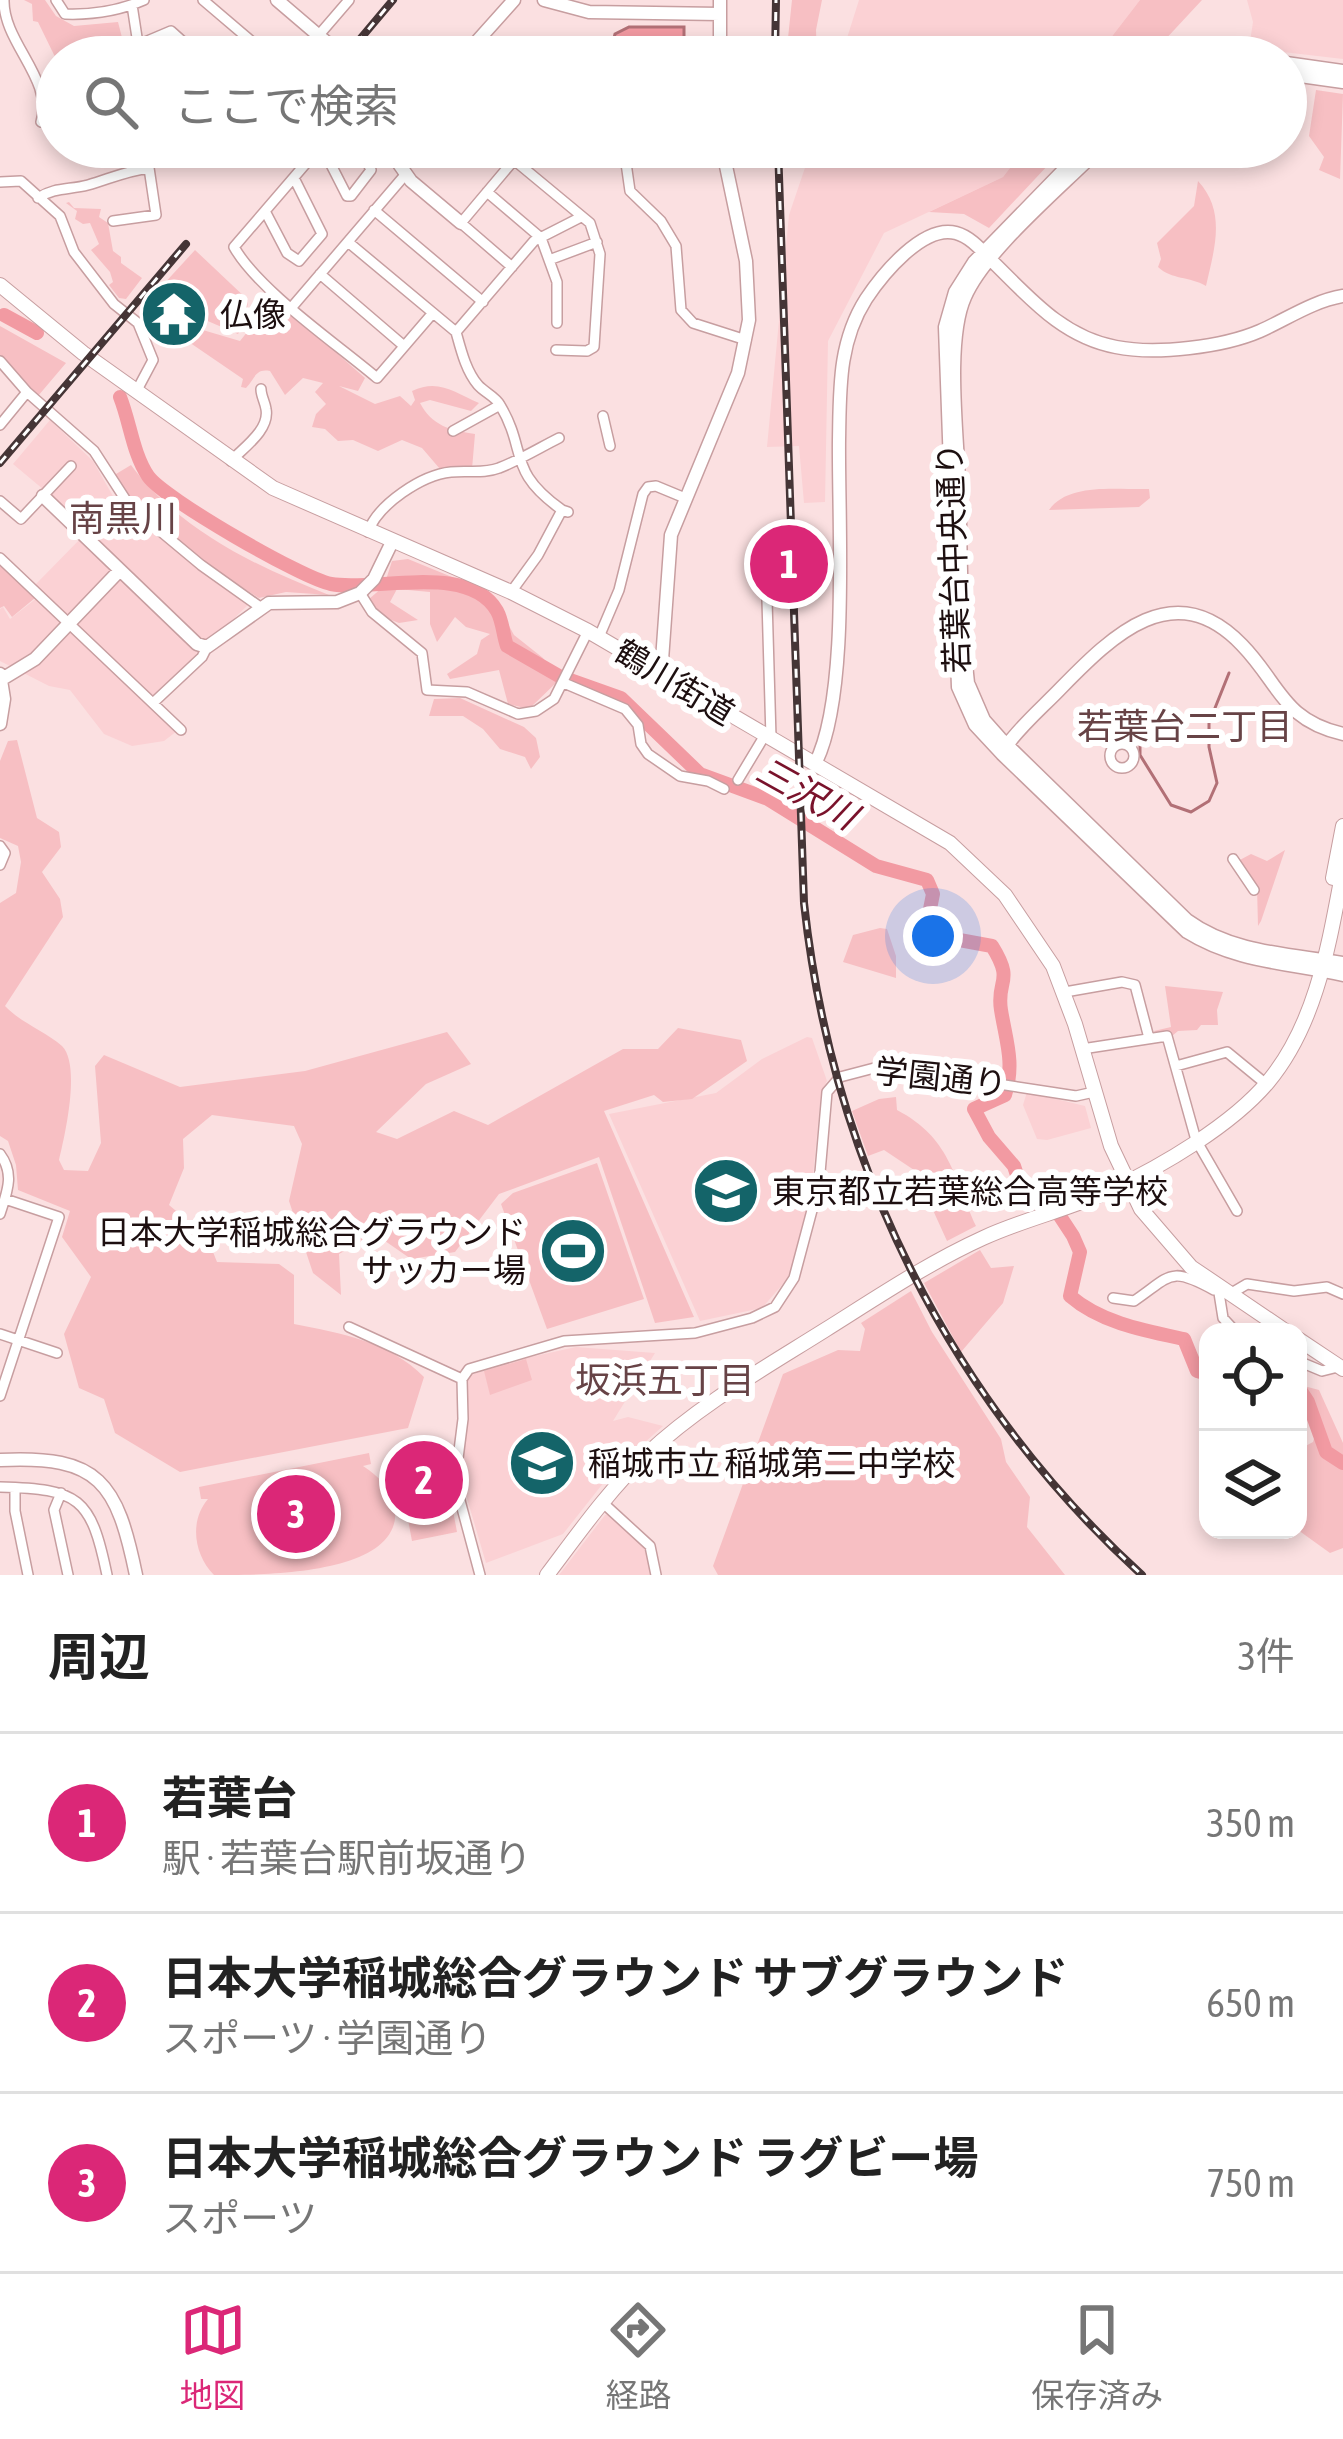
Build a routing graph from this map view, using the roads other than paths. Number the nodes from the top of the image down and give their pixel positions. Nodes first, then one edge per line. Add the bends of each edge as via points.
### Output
1 (4, 0) edge
2 (56, 0) edge
3 (144, 0) edge
4 (203, 0) edge
5 (277, 0) edge
6 (349, 0) edge
7 (514, 0) edge
8 (544, 0) edge
9 (131, 3) edge
10 (645, 7) edge
11 (720, 7) edge
12 (136, 36) edge
13 (245, 36) edge
14 (319, 36) edge
15 (322, 36) edge
16 (482, 36) edge
17 (1307, 66) edge
18 (1343, 71) edge
19 (1307, 77) edge
20 (1343, 82) edge
21 (36, 86) edge
22 (303, 168) edge
23 (332, 168) edge
24 (370, 168) edge
25 (400, 168) edge
26 (507, 168) edge
27 (523, 168) edge
28 (627, 168) edge
29 (726, 168) edge
30 (1067, 168) edge
31 (1079, 168) edge
32 (405, 175) junction
33 (294, 178) junction
34 (0, 182) edge
35 (487, 192) junction
36 (38, 198) junction
37 (374, 210) junction
38 (266, 211) junction
39 (581, 217) junction
40 (113, 221) dead end
41 (460, 223) junction
42 (541, 238) junction
43 (348, 242) junction
44 (597, 242) junction
45 (989, 253) junction
46 (549, 260) junction
47 (512, 267) junction
48 (320, 274) junction
49 (0, 285) edge
50 (1343, 292) edge
51 (7, 301) edge
52 (483, 302) junction
53 (292, 307) junction
54 (432, 314) junction
55 (557, 323) dead end
56 (456, 332) junction
57 (746, 340) junction
58 (404, 346) junction
59 (556, 350) dead end
60 (0, 361) edge
61 (261, 389) dead end
62 (27, 392) junction
63 (136, 392) junction
64 (500, 404) junction
65 (603, 416) dead end
66 (0, 425) edge
67 (453, 431) dead end
68 (560, 438) dead end
69 (610, 446) dead end
70 (516, 457) junction
71 (231, 461) junction
72 (71, 466) dead end
73 (43, 496) junction
74 (685, 497) junction
75 (0, 501) edge
76 (368, 532) junction
77 (392, 542) junction
78 (0, 558) edge
79 (120, 570) junction
80 (362, 592) junction
81 (511, 592) junction
82 (767, 600) dead end
83 (260, 607) junction
84 (70, 623) junction
85 (594, 634) junction
86 (207, 647) junction
87 (661, 674) junction
88 (1, 676) edge
89 (566, 679) junction
90 (153, 703) junction
91 (0, 724) edge
92 (181, 730) dead end
93 (768, 736) junction
94 (1343, 738) edge
95 (1007, 749) junction
96 (815, 764) junction
97 (738, 780) dead end
98 (724, 789) dead end
99 (1343, 826) edge
100 (0, 846) edge
101 (1233, 859) dead end
102 (0, 865) edge
103 (1343, 870) edge
104 (1254, 890) dead end
105 (1343, 963) edge
106 (1321, 965) junction
107 (1343, 975) edge
108 (1065, 992) junction
109 (1149, 1038) junction
110 (1082, 1049) junction
111 (1176, 1066) junction
112 (1266, 1084) junction
113 (1094, 1092) junction
114 (1196, 1140) junction
115 (0, 1154) edge
116 (1126, 1182) junction
117 (5, 1199) junction
118 (1237, 1211) dead end
119 (0, 1214) edge
120 (1225, 1293) junction
121 (1343, 1294) edge
122 (1113, 1298) dead end
123 (1228, 1323) edge
124 (1273, 1323) edge
125 (349, 1327) dead end
126 (0, 1334) edge
127 (19, 1340) junction
128 (1307, 1345) edge
129 (57, 1352) dead end
130 (1307, 1365) edge
131 (1341, 1368) edge
132 (462, 1379) junction
133 (0, 1396) edge
134 (0, 1460) edge
135 (0, 1487) edge
136 (15, 1488) junction
137 (61, 1493) junction
138 (602, 1502) junction
139 (28, 1575) edge
140 (68, 1575) edge
141 (107, 1575) edge
142 (136, 1575) edge
143 (480, 1575) edge
144 (547, 1575) edge
145 (656, 1575) edge

1 - 21 street
2 - 9 street via 65,14
3 - 9 street
4 - 13 street
5 - 14 street
6 - 15 street
7 - 16 street
8 - 10 street via 573,10
9 - 12 street
10 - 11 street
17 - 18 street
19 - 20 street
22 - 33 street
23 - 24 street via 351,196
25 - 32 street
26 - 35 street
27 - 39 street
28 - 57 street via 630,191 676,246 680,310 693,323
29 - 57 street via 746,261
30 - 45 street, 若葉台中央通り
31 - 45 street, 若葉台中央通り
32 - 37 street
32 - 41 street
33 - 38 street
33 - 38 street via 322,234 299,262
34 - 36 street via 21,181
35 - 41 street
35 - 42 street
36 - 40 street via 149,169 156,214
36 - 63 street via 60,216 74,253 114,304 138,323 153,360
37 - 43 street
37 - 52 street
38 - 53 street via 234,248
39 - 42 street
39 - 44 street
41 - 47 street
42 - 46 street
42 - 47 street
43 - 48 street
43 - 54 street
44 - 46 street
44 - 59 street via 594,347
45 - 50 street via 1062,326 1117,348 1220,343
45 - 95 street, 若葉台中央通り via 955,292 945,327 954,629 962,701 975,725
45 - 96 street via 954,232 929,236 871,292 846,341 830,705
46 - 55 street
47 - 52 street
48 - 53 street
48 - 58 street
49 - 51 main road, 鶴川街道
51 - 63 main road, 鶴川街道
52 - 56 street
53 - 58 street via 377,379
54 - 56 street
54 - 58 street
56 - 64 street via 479,386
57 - 74 street
60 - 62 street
61 - 71 street via 264,424
62 - 66 street
62 - 83 street via 94,451 129,505
63 - 71 main road, 鶴川街道
64 - 67 street
64 - 70 street
65 - 69 street
68 - 70 street
70 - 76 street via 498,469 449,472 399,495
70 - 81 street via 534,489 565,511
71 - 76 main road, 鶴川街道
72 - 73 street
73 - 75 street via 21,519
73 - 79 street
74 - 85 street via 648,487 619,590
74 - 87 street via 668,552
76 - 77 main road, 鶴川街道
77 - 80 street
77 - 81 main road, 鶴川街道
78 - 84 street
79 - 84 street
79 - 86 street
80 - 83 street via 337,602
80 - 89 street via 371,612 422,653 428,690 467,692 518,714 554,699
81 - 85 main road, 鶴川街道
82 - 93 street
83 - 86 street
84 - 88 street via 35,659
84 - 90 street
85 - 87 main road, 鶴川街道
85 - 89 street
86 - 90 street
87 - 93 main road, 鶴川街道
88 - 91 street
89 - 98 street via 625,709 648,754 680,776
90 - 92 street
93 - 96 main road, 鶴川街道
93 - 97 street
94 - 95 street via 1293,712 1218,625 1173,615 1109,639
95 - 106 street, 若葉台中央通り via 1187,932 1238,956
96 - 108 main road, 鶴川街道 via 980,868 1026,921
99 - 106 main road
100 - 102 street
101 - 104 street
103 - 106 main road
105 - 106 street
106 - 107 street
106 - 112 main road via 1299,1036
108 - 109 street via 1135,985
108 - 110 main road, 鶴川街道
109 - 110 street
109 - 111 street via 1167,1036
110 - 113 main road, 鶴川街道
111 - 112 street via 1227,1052
111 - 114 street
112 - 114 main road
113 - 116 main road, 鶴川街道
113 - 132 street, 学園通り via 1076,1096 882,1066 857,1070 831,1085 825,1100 819,1184 783,1298 765,1312 695,1333 565,1341 478,1364
114 - 116 main road
114 - 118 street
115 - 117 street via 9,1172
116 - 120 main road, 鶴川街道 via 1164,1239
116 - 138 main road via 984,1237 870,1303 707,1405
117 - 119 street
117 - 127 street via 59,1217
120 - 121 street via 1247,1284
120 - 122 street via 1172,1276 1134,1301
120 - 123 street
120 - 124 main road, 鶴川街道
125 - 132 street
126 - 127 street
127 - 129 street
127 - 133 street
128 - 131 main road
130 - 131 street
132 - 143 street via 455,1482
134 - 142 street via 56,1460 95,1480 121,1509
135 - 136 street
136 - 137 street
136 - 139 street
137 - 140 street via 54,1510
137 - 141 street via 95,1525
138 - 144 main road
138 - 145 street via 650,1546

